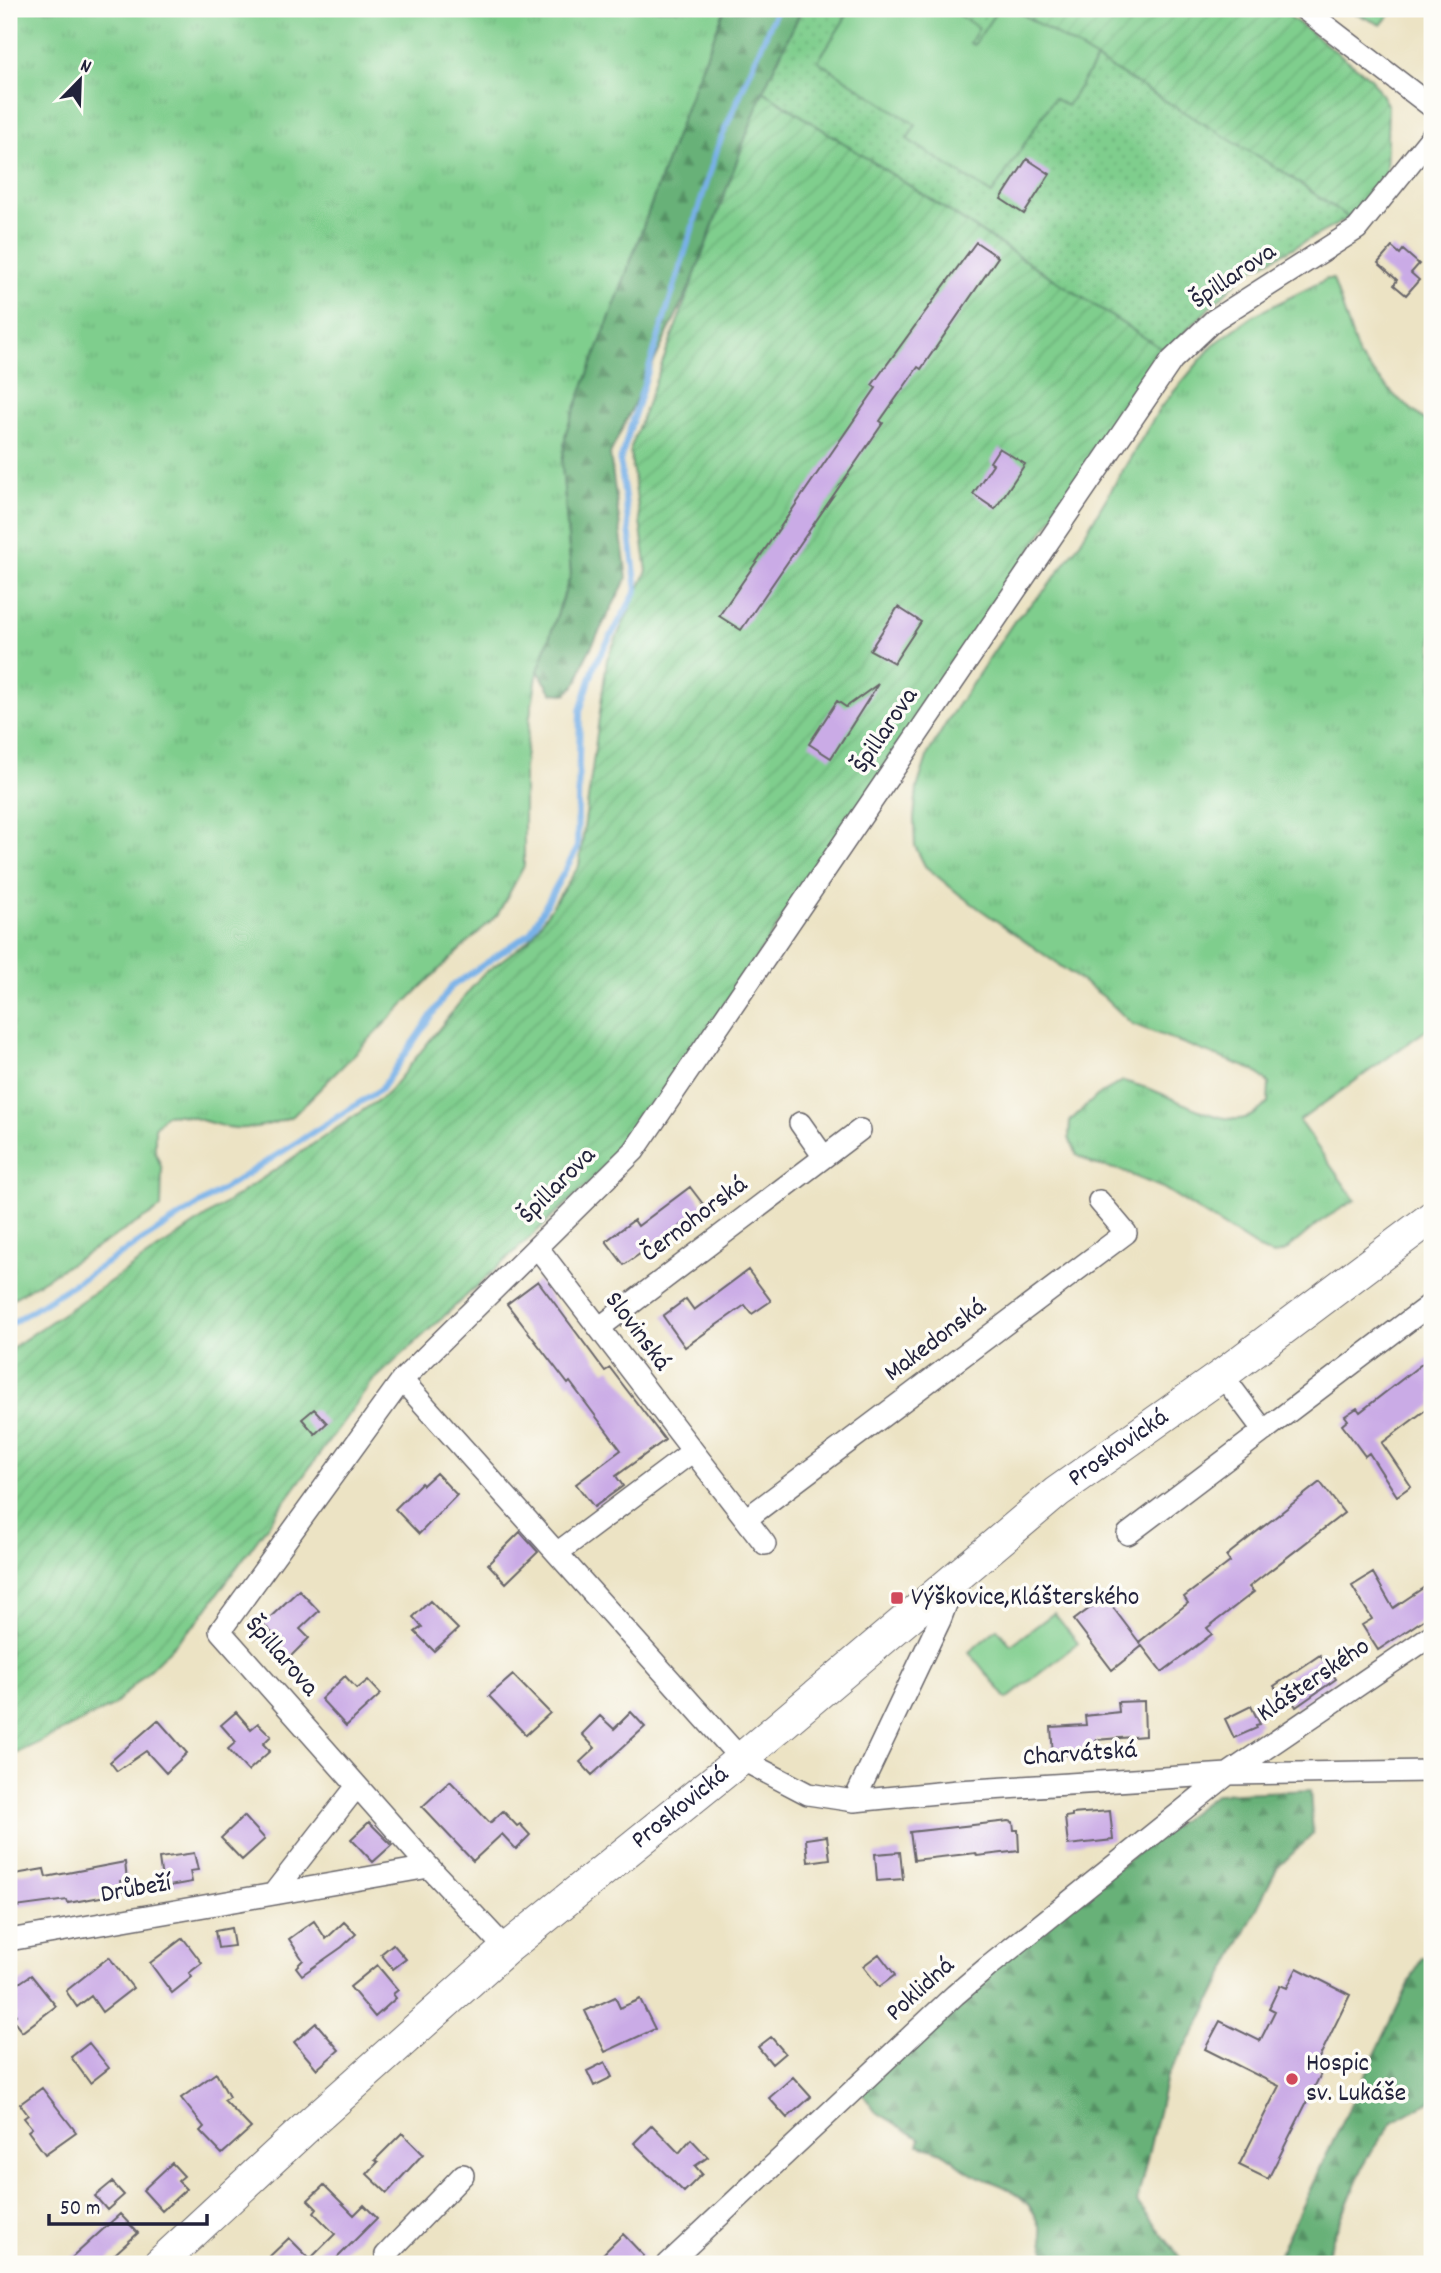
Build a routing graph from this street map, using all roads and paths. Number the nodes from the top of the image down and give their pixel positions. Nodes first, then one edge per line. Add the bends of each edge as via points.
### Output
1 (1304, 9) edge
2 (1432, 107) edge
3 (1432, 136) edge
4 (800, 1123) dead end
5 (860, 1130) dead end
6 (824, 1157) junction
7 (1099, 1201) dead end
8 (1432, 1217) edge
9 (537, 1247) junction
10 (1432, 1303) edge
11 (599, 1328) junction
12 (1222, 1375) junction
13 (402, 1380) junction
14 (1264, 1431) junction
15 (692, 1451) junction
16 (746, 1519) junction
17 (1128, 1534) dead end
18 (765, 1544) dead end
19 (557, 1553) junction
20 (957, 1576) junction
21 (1432, 1635) edge
22 (741, 1759) junction
23 (1432, 1771) edge
24 (1228, 1774) junction
25 (357, 1786) junction
26 (854, 1801) junction
27 (429, 1867) junction
28 (273, 1894) junction
29 (9, 1940) edge
30 (506, 1949) junction
31 (463, 2175) dead end
32 (385, 2261) edge
33 (159, 2264) edge
34 (668, 2264) edge

1 - 2 street
3 - 9 street, Špillarova via 1357,229 1214,320 1172,360 634,1150
4 - 6 street
5 - 6 street, Černohorská
6 - 11 street, Černohorská
7 - 16 street, Makedonská via 1126,1233
8 - 12 street, Proskovická
9 - 11 street, Slovinská
9 - 13 street, Špillarova
10 - 14 street
11 - 15 street, Slovinská
12 - 14 street
12 - 20 street, Proskovická via 1057,1492
13 - 19 street
13 - 25 street, Špillarova via 219,1631
14 - 17 street
15 - 16 street, Slovinská
15 - 19 street
16 - 18 street, Slovinská
19 - 22 street
20 - 22 street, Proskovická
20 - 26 street
21 - 24 street, Klášterského
22 - 26 street, Charvátská via 808,1794
22 - 30 street, Proskovická
23 - 24 street, Charvátská
24 - 26 street, Charvátská
24 - 34 street, Poklidná via 955,1995
25 - 27 street, Špillarova
25 - 28 street
27 - 28 street, Drůbeží
27 - 30 street, Špillarova
28 - 29 street, Drůbeží
30 - 33 street, Proskovická
31 - 32 street

